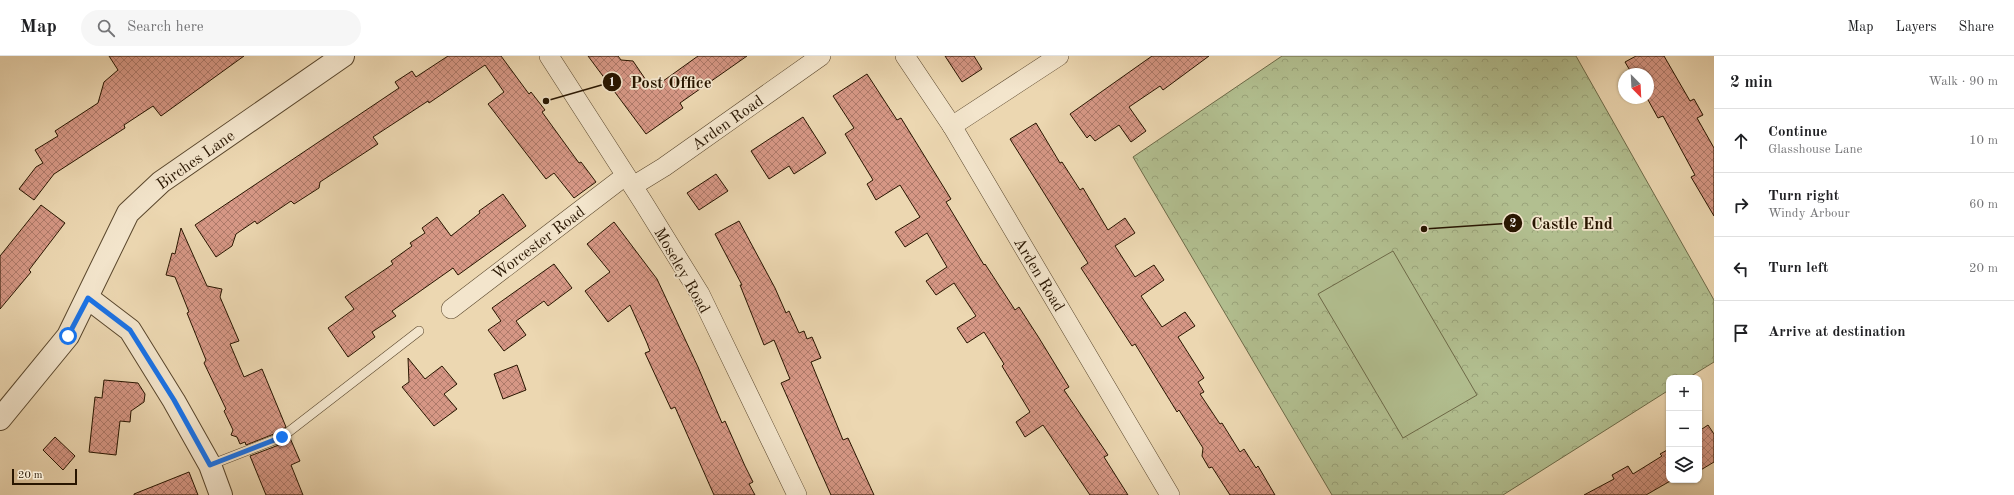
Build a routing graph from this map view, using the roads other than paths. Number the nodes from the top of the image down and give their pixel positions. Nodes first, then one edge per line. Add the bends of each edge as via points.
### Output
1 (343, 56) edge
2 (549, 56) edge
3 (821, 56) edge
4 (905, 56) edge
5 (1059, 56) edge
6 (952, 126) junction
7 (629, 181) junction
8 (88, 298) junction
9 (451, 309) dead end
10 (419, 331) dead end
11 (0, 419) edge
12 (210, 465) junction
13 (221, 495) edge
14 (797, 495) edge
15 (1170, 495) edge

1 - 8 street, Birches Lane via 161,182 128,213
2 - 7 street, Moseley Road
3 - 7 street, Arden Road via 664,167
4 - 6 street, Arden Road
5 - 6 street
6 - 15 street, Arden Road
7 - 9 street, Worcester Road
7 - 14 street, Moseley Road via 700,294
8 - 11 street, Birches Lane via 68,336
8 - 12 street via 130,330 174,400
10 - 12 lane via 282,437
12 - 13 street

